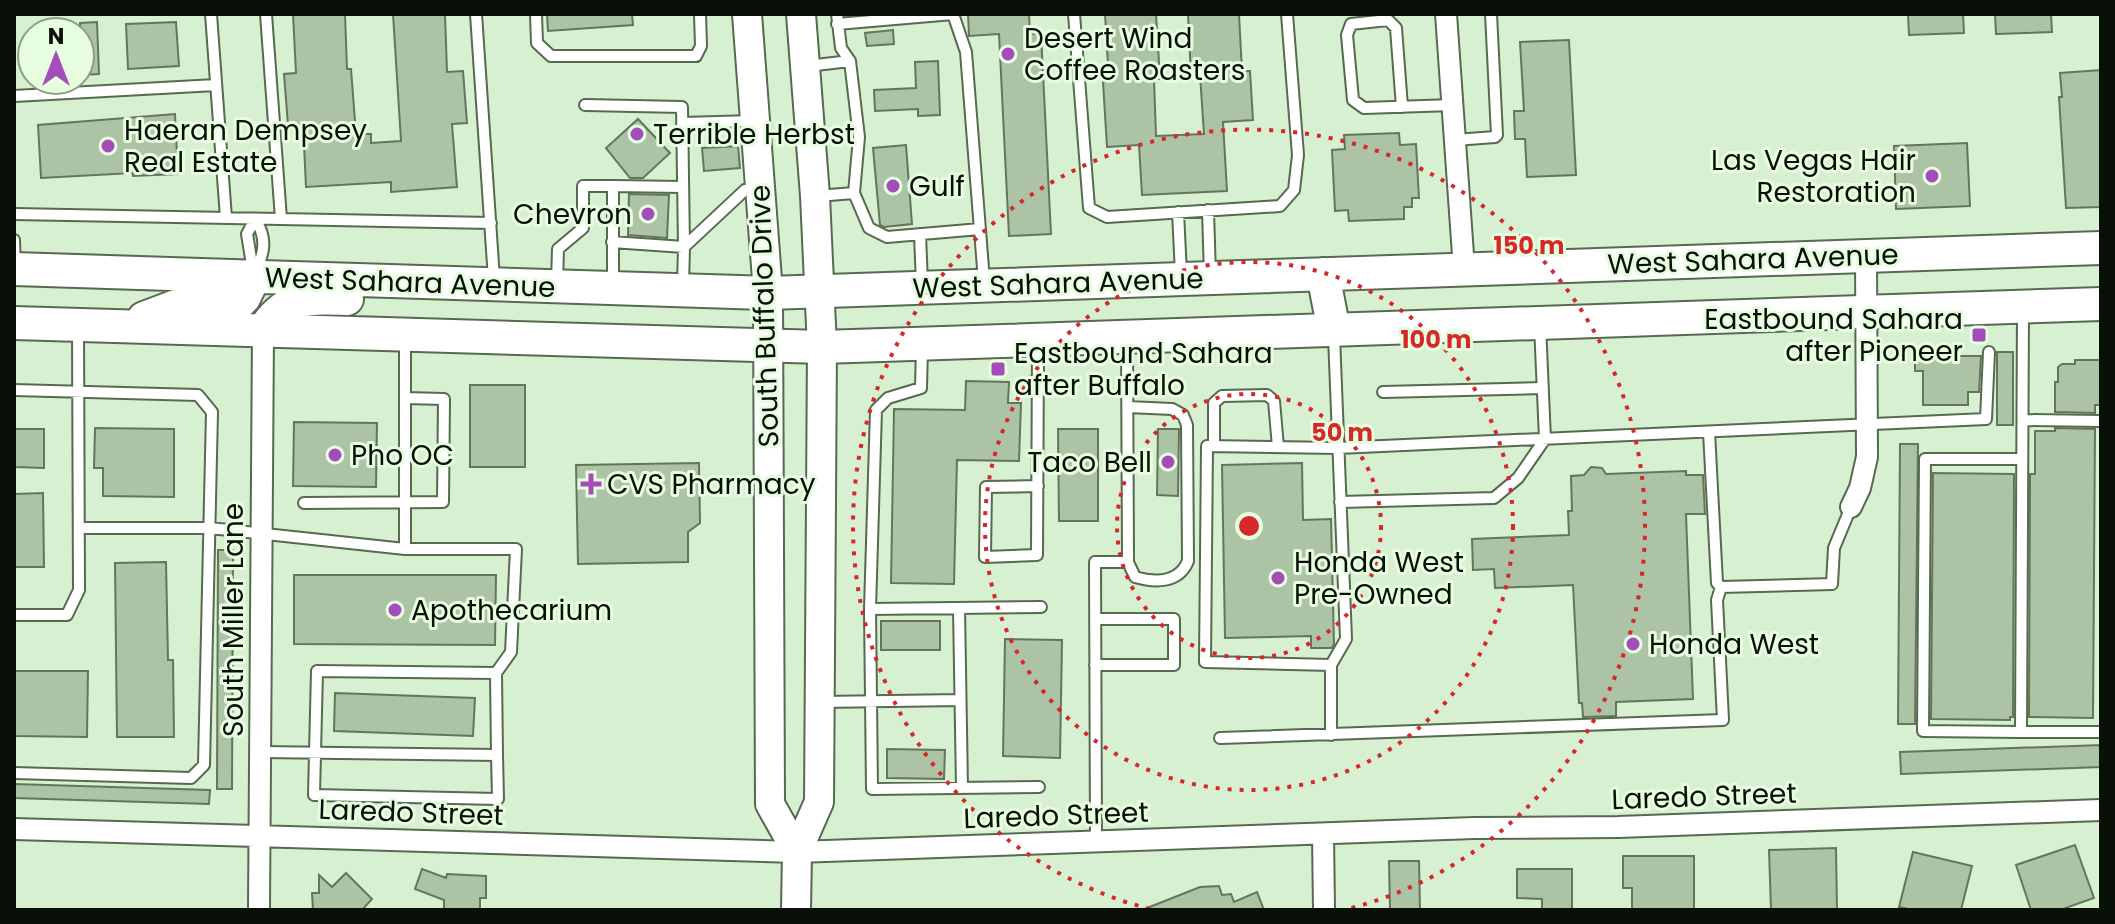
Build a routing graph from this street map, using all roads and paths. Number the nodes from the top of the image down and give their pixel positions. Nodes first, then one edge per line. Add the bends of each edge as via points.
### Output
1 (211, 14) edge
2 (266, 14) edge
3 (476, 14) edge
4 (536, 14) edge
5 (700, 14) edge
6 (747, 14) edge
7 (801, 14) edge
8 (953, 14) edge
9 (1074, 14) edge
10 (1287, 14) edge
11 (1447, 14) edge
12 (1491, 14) edge
13 (837, 19) edge
14 (850, 61) junction
15 (805, 66) junction
16 (216, 85) junction
17 (14, 96) edge
18 (585, 105) dead end
19 (1453, 105) junction
20 (1402, 107) junction
21 (756, 121) junction
22 (682, 123) junction
23 (1455, 140) junction
24 (613, 186) junction
25 (683, 187) junction
26 (761, 188) junction
27 (854, 193) junction
28 (815, 196) junction
29 (1208, 210) junction
30 (1178, 212) junction
31 (14, 214) edge
32 (226, 218) junction
33 (255, 219) junction
34 (281, 219) junction
35 (491, 223) junction
36 (980, 229) junction
37 (920, 234) junction
38 (612, 242) junction
39 (684, 247) junction
40 (2101, 248) edge
41 (1866, 255) junction
42 (14, 259) edge
43 (1464, 269) junction
44 (1323, 274) junction
45 (254, 277) junction
46 (1196, 278) junction
47 (393, 281) junction
48 (495, 285) junction
49 (984, 285) junction
50 (557, 286) junction
51 (613, 288) junction
52 (922, 288) junction
53 (682, 290) junction
54 (820, 292) junction
55 (768, 293) junction
56 (2101, 304) edge
57 (2023, 307) junction
58 (1866, 312) junction
59 (14, 323) edge
60 (1540, 323) junction
61 (78, 325) junction
62 (122, 326) junction
63 (263, 331) junction
64 (1334, 331) junction
65 (405, 336) junction
66 (1127, 336) junction
67 (1038, 339) junction
68 (922, 344) junction
69 (769, 347) junction
70 (822, 347) junction
71 (1989, 352) dead end
72 (1543, 388) junction
73 (14, 390) edge
74 (1383, 392) dead end
75 (78, 393) junction
76 (405, 398) junction
77 (1128, 407) junction
78 (2023, 420) junction
79 (2101, 421) edge
80 (1866, 425) junction
81 (1709, 432) junction
82 (1545, 439) junction
83 (1214, 446) junction
84 (1278, 447) junction
85 (1338, 448) junction
86 (2022, 459) junction
87 (1038, 486) junction
88 (405, 501) junction
89 (1340, 502) junction
90 (304, 503) dead end
91 (1851, 507) joint
92 (80, 528) junction
93 (210, 528) junction
94 (262, 534) junction
95 (405, 549) junction
96 (1128, 562) junction
97 (1721, 587) junction
98 (1041, 607) dead end
99 (959, 608) junction
100 (870, 609) junction
101 (14, 615) edge
102 (1095, 619) junction
103 (1095, 665) junction
104 (1331, 665) junction
105 (496, 673) junction
106 (960, 700) junction
107 (871, 701) junction
108 (819, 702) junction
109 (2021, 732) junction
110 (2101, 732) edge
111 (1331, 735) junction
112 (1220, 738) dead end
113 (261, 752) junction
114 (315, 753) junction
115 (497, 755) junction
116 (14, 773) edge
117 (1039, 787) dead end
118 (962, 788) junction
119 (2101, 810) edge
120 (14, 829) edge
121 (1323, 834) junction
122 (260, 835) junction
123 (1096, 841) junction
124 (797, 852) junction
125 (259, 910) edge
126 (796, 910) edge
127 (1324, 910) edge

1 - 16 lane
2 - 34 lane
3 - 35 lane
4 - 5 lane via 537,43 551,56 696,56 701,46
6 - 21 main road, South Buffalo Drive
7 - 15 main road, South Buffalo Drive
8 - 13 lane
8 - 36 lane via 966,52
9 - 30 lane via 1089,208 1107,217
10 - 29 lane via 1298,155 1294,190 1280,206
11 - 19 street
12 - 23 lane via 1497,135
13 - 14 lane via 841,48
14 - 15 lane
14 - 27 lane via 859,137
15 - 28 main road, South Buffalo Drive
16 - 17 lane
16 - 32 lane
18 - 22 lane via 682,107
19 - 20 lane
19 - 23 street
20 - 20 lane via 1364,108 1353,100 1347,35 1351,24 1388,20 1396,28
21 - 22 lane
21 - 26 main road, South Buffalo Drive
22 - 25 lane
23 - 43 street
24 - 25 lane
24 - 38 lane
24 - 50 lane via 583,186 583,228 558,249
25 - 39 lane
26 - 39 lane via 745,190
26 - 55 main road, South Buffalo Drive
27 - 28 lane
27 - 37 lane via 869,228 887,237
28 - 54 main road, South Buffalo Drive
29 - 30 lane
29 - 46 lane
30 - 46 lane
31 - 32 lane
32 - 33 lane
33 - 34 lane
33 - 45 lane via 247,234
33 - 45 lane via 264,232 264,252
34 - 35 lane
35 - 48 lane
36 - 37 lane
36 - 49 lane
37 - 52 lane
38 - 39 lane
38 - 51 lane
39 - 53 lane
40 - 41 main road, West Sahara Avenue
41 - 43 main road, West Sahara Avenue
41 - 58 street
42 - 45 main road, West Sahara Avenue
43 - 44 main road, West Sahara Avenue
44 - 46 main road, West Sahara Avenue
44 - 64 main road
45 - 47 main road, West Sahara Avenue
45 - 62 main road via 238,304 176,306
46 - 49 main road, West Sahara Avenue
47 - 48 main road, West Sahara Avenue
47 - 63 main road via 357,300 318,298 284,307
48 - 50 main road, West Sahara Avenue
49 - 52 main road, West Sahara Avenue
50 - 51 main road, West Sahara Avenue
51 - 53 main road, West Sahara Avenue
52 - 54 main road, West Sahara Avenue
53 - 55 main road, West Sahara Avenue
54 - 55 main road, West Sahara Avenue
54 - 70 main road, South Buffalo Drive
55 - 69 main road, South Buffalo Drive
56 - 57 main road, West Sahara Avenue
57 - 58 main road, West Sahara Avenue
57 - 78 lane
58 - 60 main road, West Sahara Avenue
58 - 80 street
59 - 61 main road, West Sahara Avenue
60 - 64 main road, West Sahara Avenue
60 - 72 lane
61 - 62 main road, West Sahara Avenue
61 - 75 lane
62 - 63 main road, West Sahara Avenue
63 - 65 main road, West Sahara Avenue
63 - 94 street, South Miller Lane
64 - 66 main road, West Sahara Avenue
64 - 85 lane
65 - 69 main road, West Sahara Avenue
65 - 76 lane
66 - 67 main road, West Sahara Avenue
66 - 77 lane
67 - 68 main road, West Sahara Avenue
67 - 87 lane
68 - 70 main road, West Sahara Avenue
68 - 100 lane via 921,388 888,398 876,410
69 - 70 main road, West Sahara Avenue
69 - 124 main road, South Buffalo Drive via 770,804
70 - 108 main road, South Buffalo Drive
71 - 80 lane via 1986,419
72 - 74 lane
72 - 82 lane
73 - 75 lane
75 - 92 lane
75 - 93 lane via 198,395 212,412
76 - 88 lane
76 - 88 lane via 444,399 443,502
77 - 96 lane
77 - 96 lane via 1172,409 1187,425 1188,561 1184,571 1162,580 1135,577
78 - 79 lane
78 - 86 lane
80 - 81 lane
80 - 91 street via 1866,467
81 - 82 lane
81 - 97 lane
82 - 85 lane
82 - 89 lane via 1518,478 1494,498
83 - 84 lane
83 - 84 lane via 1214,403 1222,396 1267,395 1274,401
83 - 104 lane via 1207,446 1205,662
84 - 85 lane
85 - 89 lane
86 - 109 lane
86 - 109 lane via 1925,459 1923,671 1923,731
87 - 87 lane via 1037,555 985,557 986,487
88 - 90 lane
88 - 95 lane
89 - 104 lane via 1346,639
91 - 97 lane via 1834,548 1832,584
92 - 93 lane
92 - 101 lane via 79,590 67,615
93 - 94 lane
93 - 116 lane via 204,765 191,778
94 - 95 lane
94 - 113 street, South Miller Lane
95 - 105 lane via 516,549 511,652
96 - 102 lane via 1095,562
97 - 111 lane via 1717,600 1723,720
98 - 99 lane
99 - 100 lane
99 - 106 lane
100 - 107 lane
102 - 103 lane
102 - 103 lane via 1174,619 1174,665
103 - 123 lane
104 - 111 lane
105 - 114 lane via 317,671
105 - 115 lane
106 - 107 lane
106 - 118 lane
107 - 108 lane
107 - 118 lane via 872,789
108 - 124 main road, South Buffalo Drive via 819,802
109 - 110 lane
111 - 112 lane
113 - 114 lane
113 - 122 street, South Miller Lane
114 - 115 lane
114 - 115 lane via 314,795 498,799
117 - 118 lane
119 - 121 street, Laredo Street
120 - 122 street, Laredo Street
121 - 123 street, Laredo Street
121 - 127 street
122 - 124 street, Laredo Street
122 - 125 street, South Miller Lane
123 - 124 street, Laredo Street
124 - 126 main road, South Buffalo Drive

